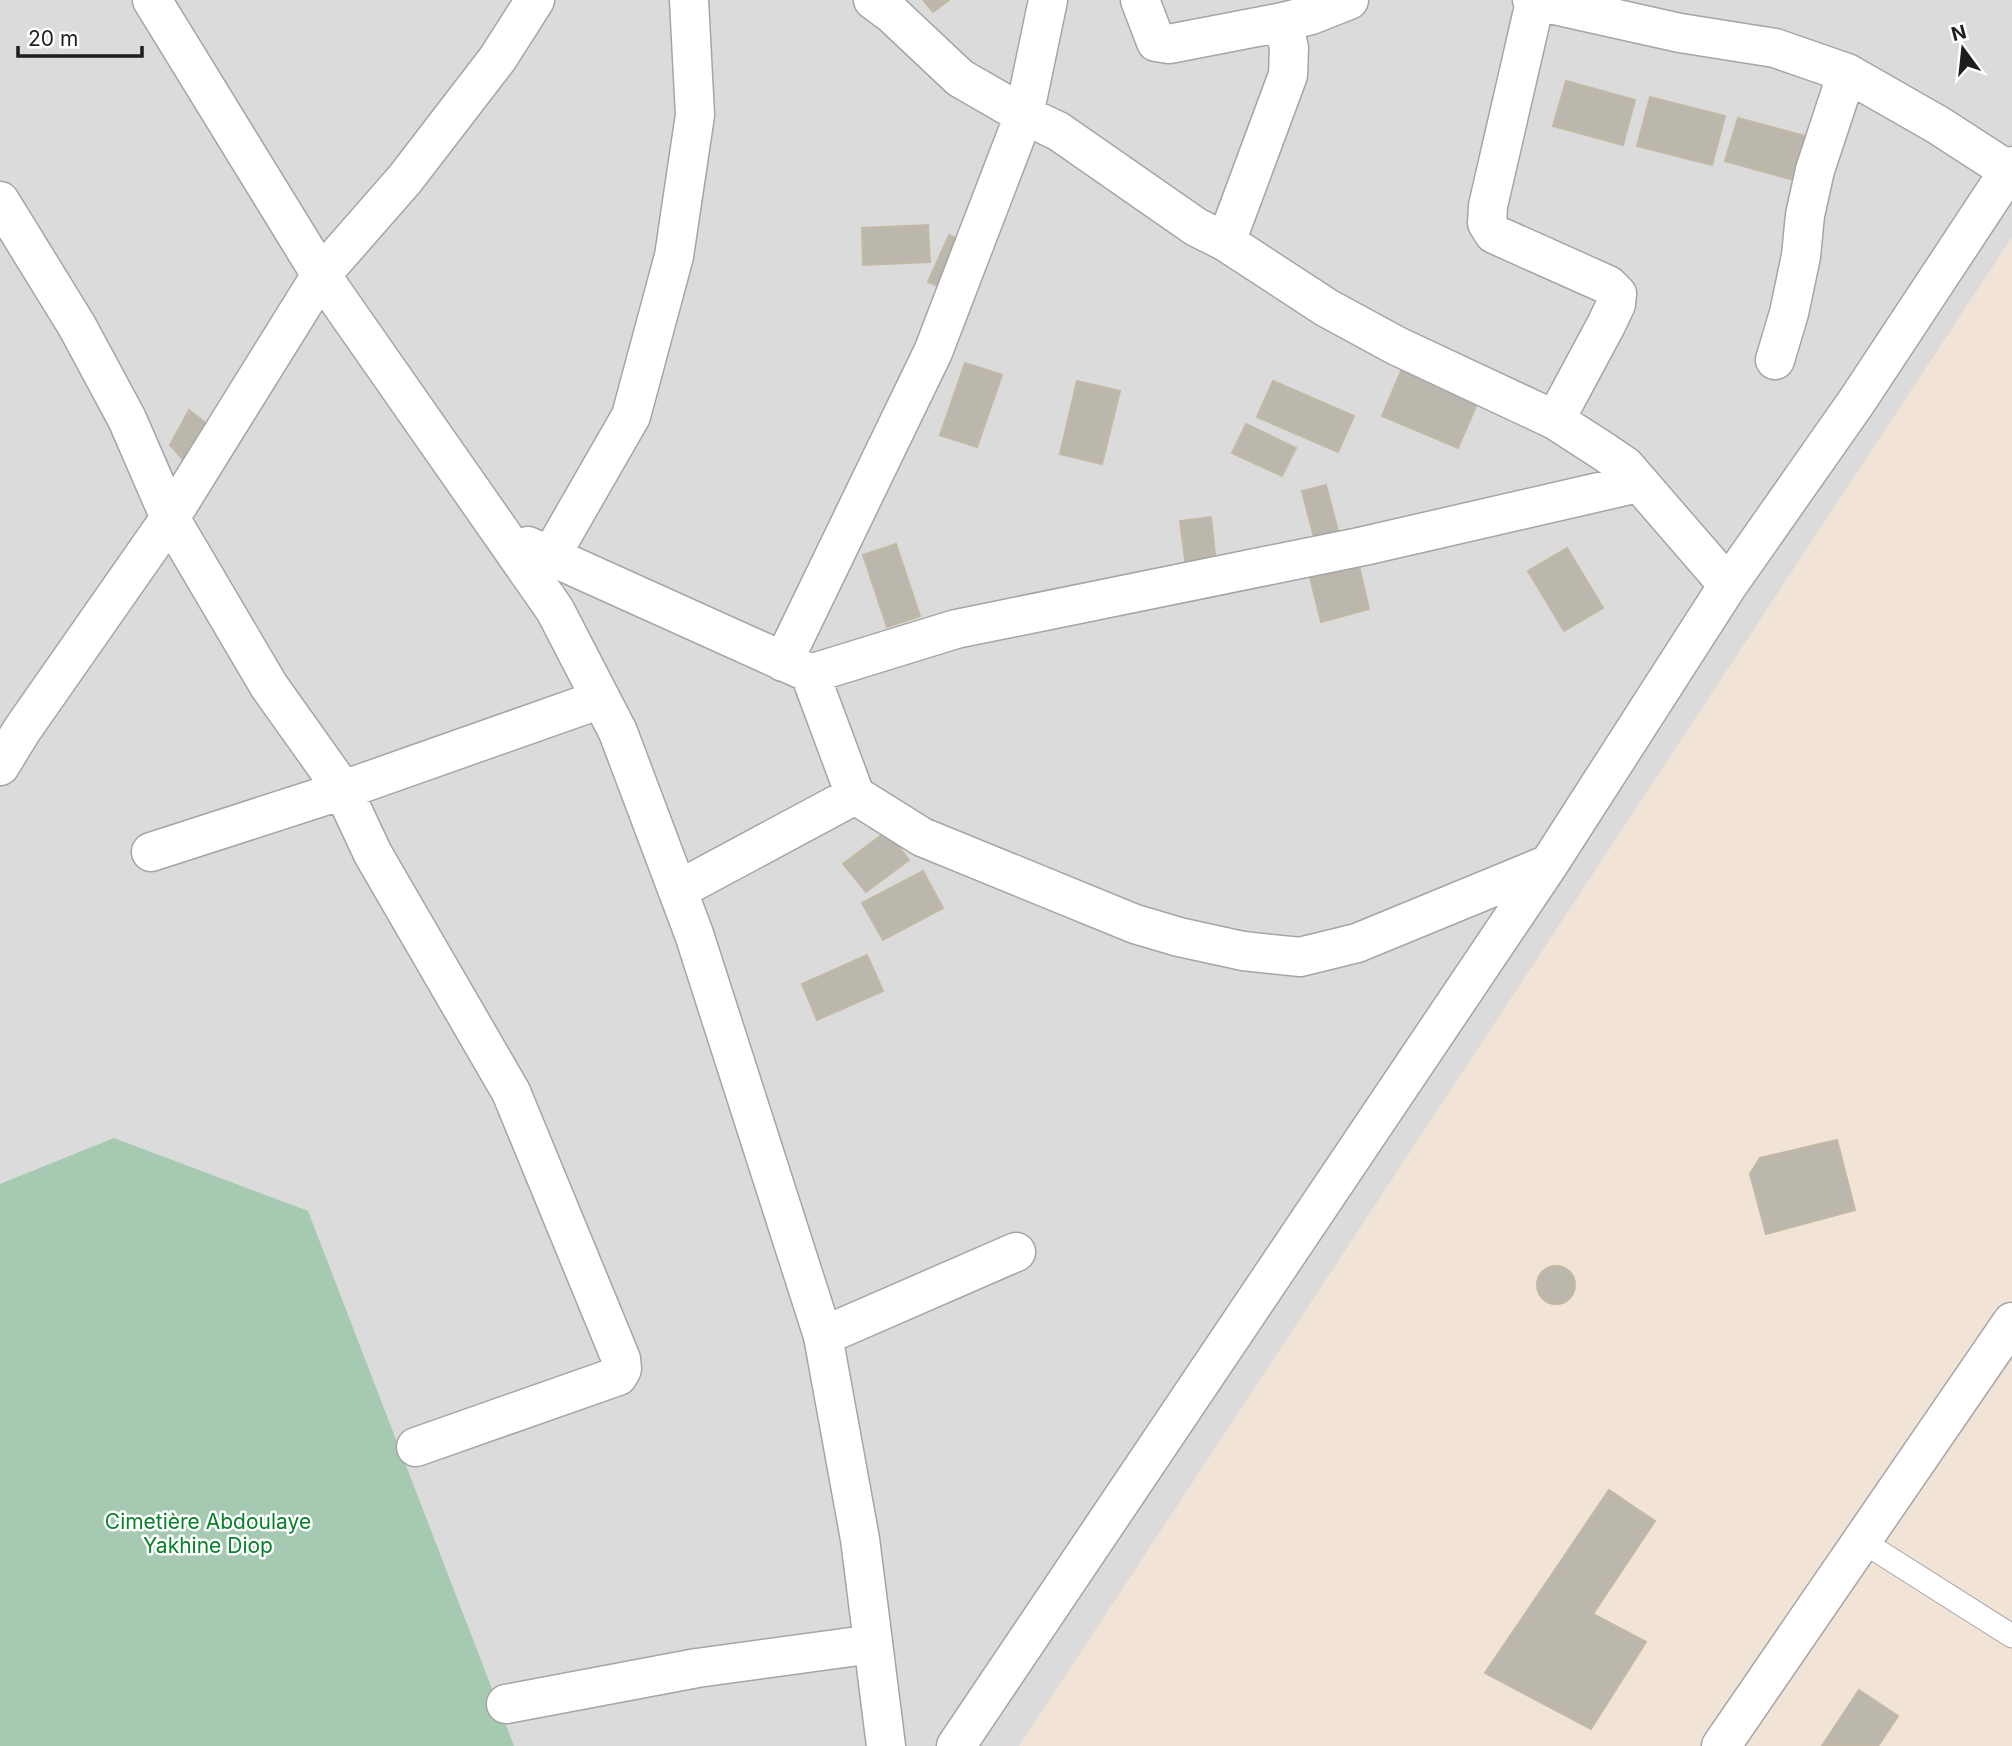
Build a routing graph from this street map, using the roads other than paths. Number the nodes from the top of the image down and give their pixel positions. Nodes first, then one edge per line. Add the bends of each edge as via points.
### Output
1 (152, 0) edge
2 (535, 0) edge
3 (689, 0) edge
4 (873, 0) edge
5 (1048, 0) edge
6 (1140, 0) edge
7 (1349, 0) edge
8 (1533, 1) edge
9 (1283, 22) junction
10 (1847, 73) junction
11 (1024, 115) junction
12 (2010, 169) edge
13 (0, 201) edge
14 (1226, 242) junction
15 (321, 275) junction
16 (1775, 360) dead end
17 (1555, 420) junction
18 (1638, 483) junction
19 (170, 518) junction
20 (501, 534) junction
21 (550, 557) junction
22 (1728, 585) junction
23 (797, 668) junction
24 (601, 699) junction
25 (0, 766) edge
26 (343, 790) junction
27 (855, 795) junction
28 (151, 852) dead end
29 (1549, 864) junction
30 (678, 890) junction
31 (1016, 1252) dead end
32 (2012, 1322) edge
33 (823, 1336) junction
34 (416, 1447) dead end
35 (1862, 1541) junction
36 (2012, 1636) edge
37 (873, 1644) junction
38 (506, 1704) dead end
39 (886, 1746) edge
40 (956, 1746) edge
41 (1721, 1746) edge

1 - 15 street
2 - 15 street via 498,58 414,168
3 - 21 street via 695,115 674,256 631,416
4 - 11 street via 960,78
5 - 11 street
6 - 9 street via 1156,42 1169,44
7 - 9 street
8 - 10 street via 1775,48
8 - 17 street via 1487,223 1494,234 1608,285 1616,294 1616,304
9 - 14 street via 1289,48 1287,75
10 - 12 street
10 - 16 street via 1815,170 1801,256
11 - 14 street via 1058,131 1196,227
11 - 23 street via 933,352
12 - 22 street via 1857,401
13 - 19 street via 127,419
14 - 17 street via 1326,308 1385,340
15 - 19 street
15 - 20 street
17 - 18 street via 1625,467
18 - 22 street
18 - 23 street via 1364,546 956,629
19 - 25 street
19 - 26 street via 269,686
20 - 21 street
20 - 24 street via 555,610
21 - 23 street
22 - 29 street
23 - 27 street
24 - 26 street
24 - 30 street
26 - 28 street
26 - 34 street via 373,854 512,1092 621,1359 618,1376
27 - 29 street via 922,837 1135,924 1242,951 1300,957 1357,943
27 - 30 street
29 - 40 street
30 - 33 street
31 - 33 street
32 - 35 street
33 - 37 street via 860,1539
35 - 36 lane
35 - 41 street
37 - 38 street via 697,1668
37 - 39 street

